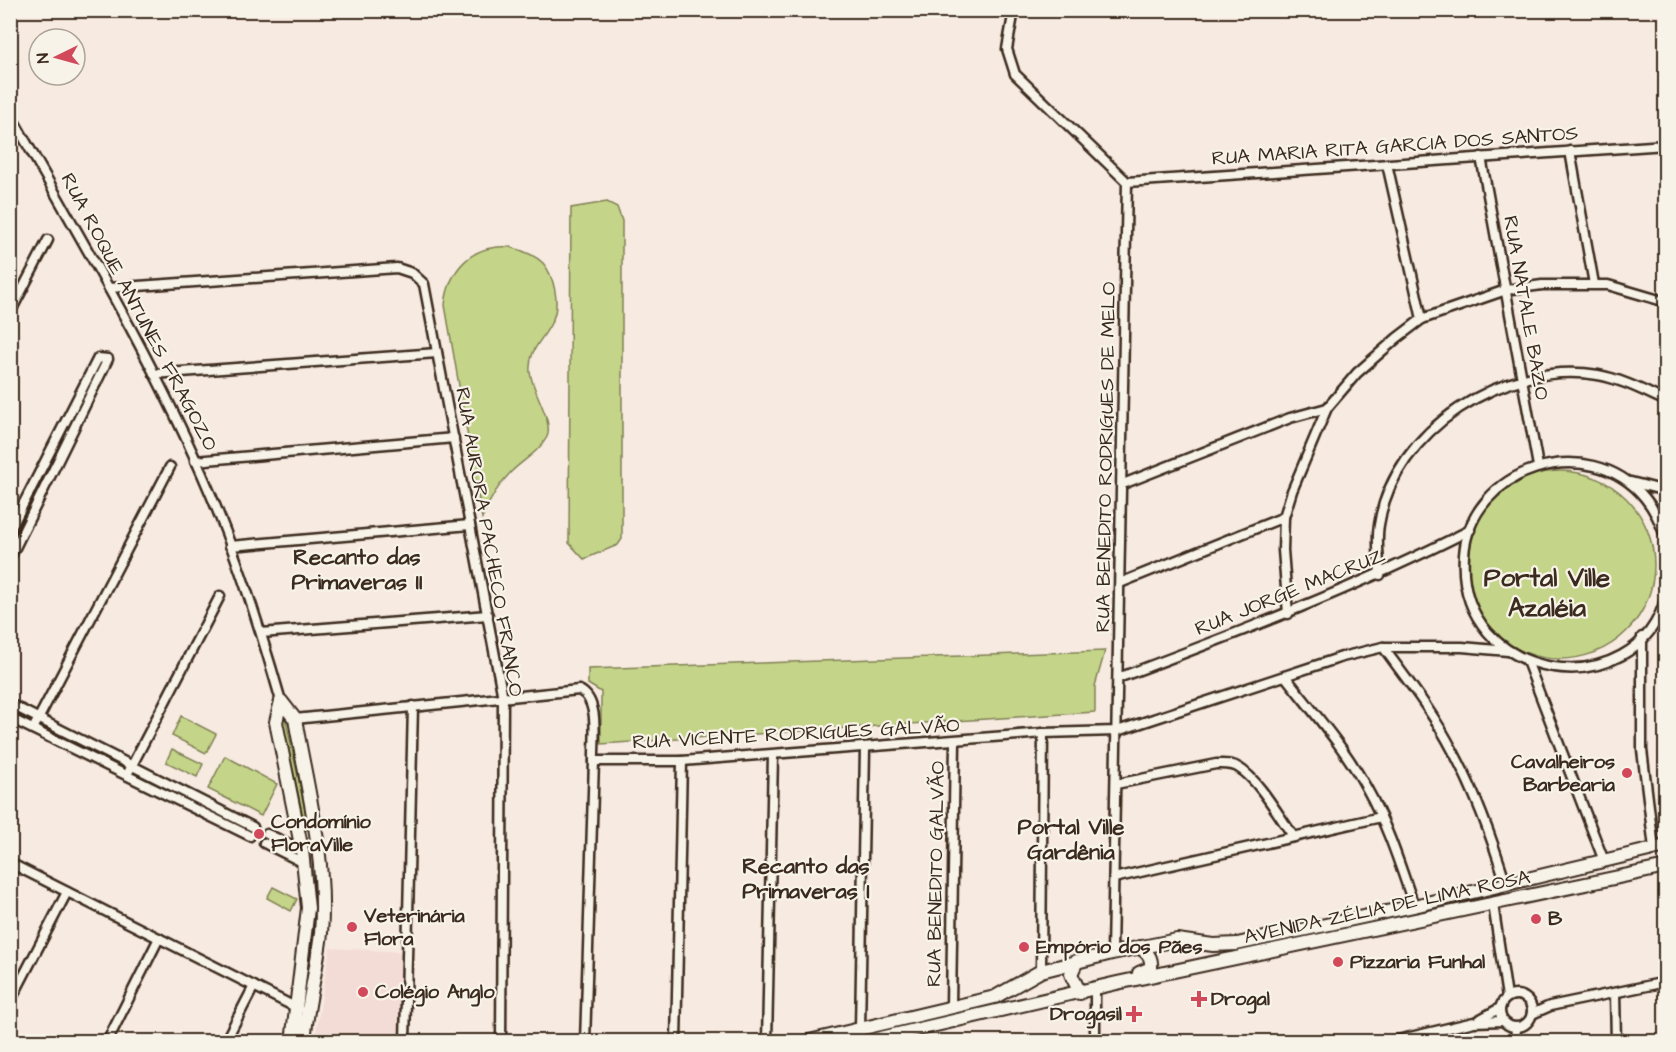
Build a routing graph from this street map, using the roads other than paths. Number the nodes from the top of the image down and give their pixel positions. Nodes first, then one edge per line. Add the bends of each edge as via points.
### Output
1 (1014, 10) edge
2 (10, 114) edge
3 (1665, 145) edge
4 (1570, 151) junction
5 (1481, 157) junction
6 (1387, 164) junction
7 (1126, 182) junction
8 (48, 240) dead end
9 (1594, 284) junction
10 (109, 288) junction
11 (1506, 290) junction
12 (1665, 302) edge
13 (10, 313) edge
14 (1422, 320) junction
15 (437, 353) junction
16 (154, 374) junction
17 (1522, 379) junction
18 (1665, 401) edge
19 (1327, 408) junction
20 (454, 438) junction
21 (195, 462) junction
22 (1538, 466) junction
23 (170, 467) dead end
24 (1626, 481) junction
25 (1123, 484) junction
26 (1665, 490) edge
27 (1665, 499) edge
28 (25, 502) junction
29 (36, 507) junction
30 (1658, 516) junction
31 (1284, 517) junction
32 (470, 525) junction
33 (10, 530) edge
34 (1470, 530) junction
35 (1665, 538) edge
36 (230, 546) junction
37 (10, 558) edge
38 (1380, 574) junction
39 (1120, 583) junction
40 (220, 596) dead end
41 (1665, 596) edge
42 (1288, 614) junction
43 (488, 615) junction
44 (1665, 615) edge
45 (1655, 620) junction
46 (261, 633) junction
47 (1642, 638) junction
48 (1383, 647) junction
49 (1508, 651) junction
50 (1527, 662) junction
51 (1284, 676) junction
52 (1118, 678) junction
53 (503, 698) junction
54 (281, 701) junction
55 (10, 704) edge
56 (413, 706) junction
57 (10, 718) edge
58 (38, 718) junction
59 (295, 719) junction
60 (33, 729) junction
61 (1117, 731) junction
62 (1043, 733) junction
63 (955, 741) junction
64 (865, 748) junction
65 (773, 755) junction
66 (594, 761) junction
67 (681, 761) junction
68 (131, 766) junction
69 (127, 776) junction
70 (1116, 784) junction
71 (228, 815) junction
72 (1381, 817) junction
73 (224, 823) junction
74 (1294, 837) junction
75 (268, 840) dead end
76 (316, 840) junction
77 (1660, 847) edge
78 (305, 856) junction
79 (1604, 861) junction
80 (10, 863) edge
81 (1665, 867) edge
82 (318, 870) junction
83 (1114, 878) junction
84 (1506, 885) junction
85 (67, 892) junction
86 (1493, 904) junction
87 (1414, 906) junction
88 (159, 938) junction
89 (1139, 947) junction
90 (1112, 953) junction
91 (1077, 961) junction
92 (1041, 970) junction
93 (1665, 982) edge
94 (1116, 983) junction
95 (254, 986) junction
96 (1095, 990) junction
97 (1080, 993) junction
98 (1615, 993) junction
99 (1507, 997) junction
100 (10, 1002) edge
101 (951, 1006) junction
102 (1500, 1008) junction
103 (1532, 1009) junction
104 (302, 1010) junction
105 (1503, 1021) junction
106 (1474, 1022) junction
107 (1516, 1028) junction
108 (861, 1035) edge
109 (1407, 1039) edge
110 (107, 1041) edge
111 (225, 1041) edge
112 (302, 1041) edge
113 (405, 1041) edge
114 (501, 1041) edge
115 (585, 1041) edge
116 (676, 1041) edge
117 (767, 1041) edge
118 (805, 1041) edge
119 (1095, 1041) edge
120 (1389, 1041) edge
121 (1515, 1041) edge
122 (1616, 1041) edge

1 - 7 street via 1006,49 1016,74
2 - 10 street, RUA ROQUE ANTUNES FRAGOZO
3 - 4 street, RUA MARIA RITA GARCIA DOS SANTOS
4 - 5 street, RUA MARIA RITA GARCIA DOS SANTOS
4 - 9 street
5 - 6 street, RUA MARIA RITA GARCIA DOS SANTOS
5 - 11 street, RUA NATALE BAZO
6 - 7 street, RUA MARIA RITA GARCIA DOS SANTOS
6 - 14 street
7 - 25 street, RUA BENEDITO RODRIGUES DE MELO
8 - 13 street
9 - 11 street
9 - 12 street via 1635,291
10 - 15 street, RUA AURORA PACHECO FRANCO via 397,268 412,273 424,284
10 - 16 street, RUA ROQUE ANTUNES FRAGOZO
11 - 14 street
11 - 17 street, RUA NATALE BAZO
14 - 19 street via 1357,373
15 - 16 street
15 - 20 street, RUA AURORA PACHECO FRANCO
16 - 21 street, RUA ROQUE ANTUNES FRAGOZO
17 - 18 street via 1549,374 1599,375
17 - 22 street, RUA NATALE BAZO
17 - 38 street via 1460,405 1414,450 1389,488 1379,524
19 - 25 street via 1290,418
19 - 31 street
20 - 21 street
20 - 32 street, RUA AURORA PACHECO FRANCO
21 - 36 street, RUA ROQUE ANTUNES FRAGOZO
22 - 24 street via 1568,462 1599,467
22 - 34 street via 1516,475 1496,490
23 - 58 street
24 - 26 street
24 - 30 street
25 - 39 street, RUA BENEDITO RODRIGUES DE MELO
27 - 30 street
28 - 29 street
28 - 29 street via 98,358 108,359
28 - 33 street
29 - 37 street
30 - 35 street
31 - 39 street
31 - 42 street
32 - 36 street
32 - 43 street, RUA AURORA PACHECO FRANCO
34 - 38 street, RUA JORGE MACRUZ
34 - 49 street via 1464,556 1465,582 1472,607 1485,629
36 - 46 street, RUA ROQUE ANTUNES FRAGOZO
38 - 42 street, RUA JORGE MACRUZ
39 - 52 street, RUA BENEDITO RODRIGUES DE MELO
40 - 68 street
41 - 45 street
42 - 52 street, RUA JORGE MACRUZ
43 - 46 street
43 - 53 street, RUA AURORA PACHECO FRANCO
44 - 45 street
45 - 47 street
46 - 54 street, RUA ROQUE ANTUNES FRAGOZO
47 - 50 street via 1600,664 1571,669
47 - 77 street via 1642,750
48 - 49 street, RUA VICENTE RODRIGUES GALVÃO
48 - 51 street, RUA VICENTE RODRIGUES GALVÃO
48 - 84 street via 1452,749 1474,794
49 - 50 street
50 - 79 street
51 - 61 street, RUA VICENTE RODRIGUES GALVÃO
51 - 72 street via 1337,743
52 - 61 street, RUA BENEDITO RODRIGUES DE MELO
53 - 56 street
53 - 66 street via 582,691 592,708
53 - 114 street, RUA AURORA PACHECO FRANCO
54 - 59 main road, RUA ROQUE ANTUNES FRAGOZO
54 - 78 main road via 276,722
55 - 58 street
56 - 59 street
56 - 113 street
57 - 60 street
58 - 60 street
58 - 68 street
59 - 76 main road, RUA ROQUE ANTUNES FRAGOZO
60 - 69 street
61 - 62 street, RUA VICENTE RODRIGUES GALVÃO
61 - 70 street, RUA BENEDITO RODRIGUES DE MELO
62 - 63 street, RUA VICENTE RODRIGUES GALVÃO
62 - 92 street
63 - 64 street, RUA VICENTE RODRIGUES GALVÃO
63 - 101 street, RUA BENEDITO GALVÃO
64 - 65 street, RUA VICENTE RODRIGUES GALVÃO
64 - 108 street
65 - 67 street, RUA VICENTE RODRIGUES GALVÃO
65 - 117 street
66 - 67 street, RUA VICENTE RODRIGUES GALVÃO
66 - 115 street
67 - 116 street
68 - 69 street
68 - 71 street
69 - 73 street
70 - 74 street via 1230,764 1240,768 1261,791
70 - 83 street, RUA BENEDITO RODRIGUES DE MELO
71 - 73 street
71 - 73 street via 251,832
72 - 74 street
72 - 87 street
74 - 83 street
75 - 78 street
76 - 78 main road, RUA ROQUE ANTUNES FRAGOZO
76 - 82 main road, RUA ROQUE ANTUNES FRAGOZO
77 - 79 main road, AVENIDA ZÉLIA DE LIMA ROSA
78 - 82 main road, RUA ROQUE ANTUNES FRAGOZO
78 - 104 main road, RUA ROQUE ANTUNES FRAGOZO via 308,908
79 - 84 main road, AVENIDA ZÉLIA DE LIMA ROSA
80 - 85 street
81 - 86 main road, AVENIDA ZÉLIA DE LIMA ROSA
82 - 104 main road, RUA ROQUE ANTUNES FRAGOZO via 321,933
83 - 90 street, RUA BENEDITO RODRIGUES DE MELO
84 - 87 main road, AVENIDA ZÉLIA DE LIMA ROSA
85 - 88 street
85 - 100 street
86 - 94 main road, AVENIDA ZÉLIA DE LIMA ROSA
86 - 99 street
87 - 89 main road, AVENIDA ZÉLIA DE LIMA ROSA via 1237,944 1177,940
88 - 95 street
88 - 110 street
89 - 90 main road, AVENIDA ZÉLIA DE LIMA ROSA
89 - 94 main road, AVENIDA ZÉLIA DE LIMA ROSA via 1150,957 1151,968
90 - 91 main road, AVENIDA ZÉLIA DE LIMA ROSA
91 - 92 main road, AVENIDA ZÉLIA DE LIMA ROSA
91 - 97 main road via 1071,974
92 - 101 main road, AVENIDA ZÉLIA DE LIMA ROSA via 995,997
93 - 98 street
94 - 96 main road, AVENIDA ZÉLIA DE LIMA ROSA
95 - 104 street
95 - 111 street
96 - 97 main road, AVENIDA ZÉLIA DE LIMA ROSA
96 - 119 street
97 - 108 main road, AVENIDA ZÉLIA DE LIMA ROSA
98 - 103 street
98 - 122 street
99 - 102 street
99 - 103 street via 1518,995
101 - 108 main road, AVENIDA ZÉLIA DE LIMA ROSA
102 - 105 street
102 - 106 street
103 - 107 street via 1525,1025
104 - 112 main road, RUA ROQUE ANTUNES FRAGOZO
105 - 106 street
105 - 107 street
106 - 109 street
107 - 121 street
108 - 118 main road, AVENIDA ZÉLIA DE LIMA ROSA
109 - 120 street

